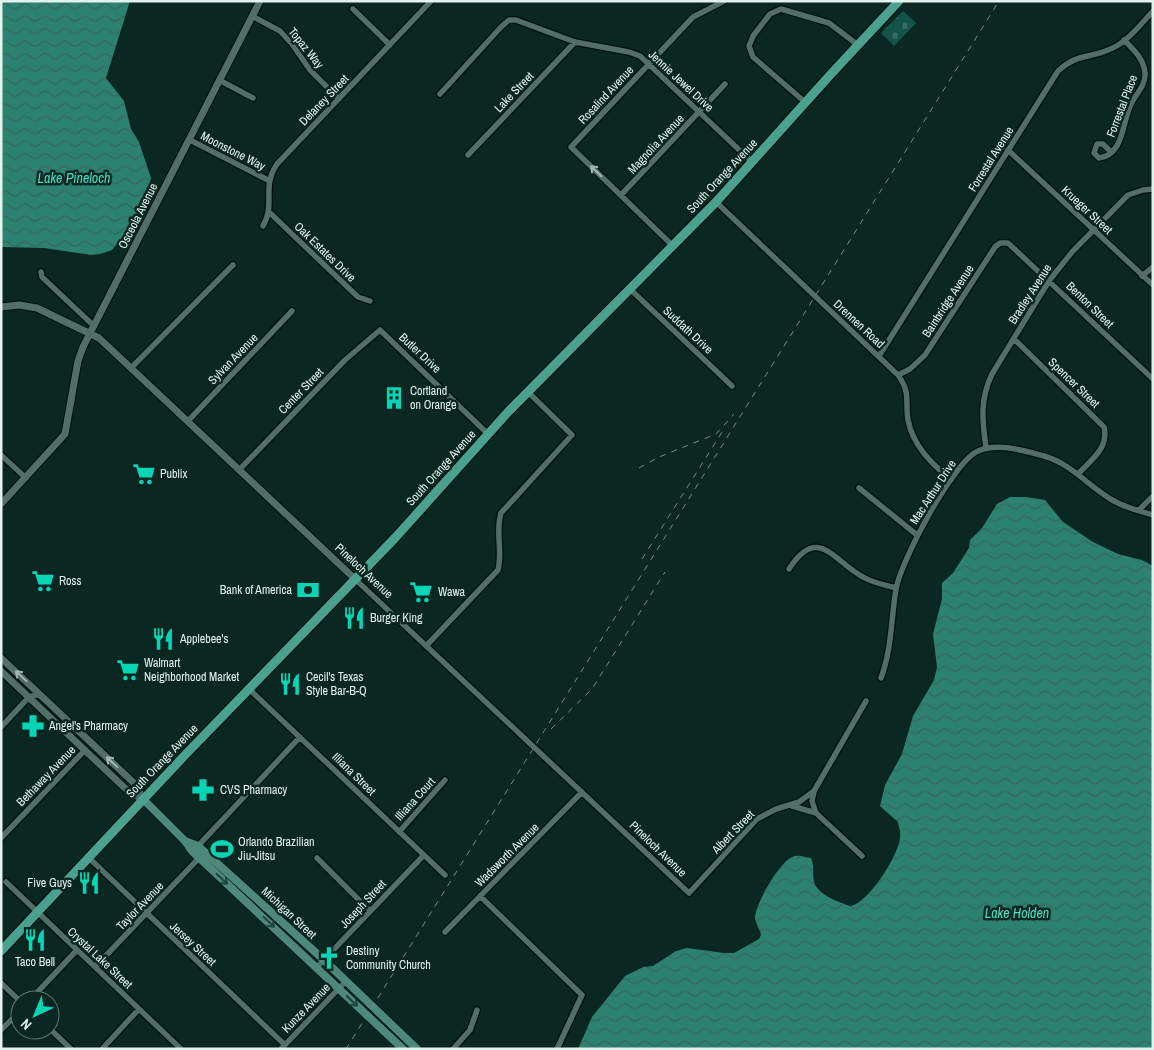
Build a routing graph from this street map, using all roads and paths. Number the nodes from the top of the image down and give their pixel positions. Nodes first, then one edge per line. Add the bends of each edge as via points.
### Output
1 (260, 1) edge
2 (431, 1) edge
3 (724, 1) edge
4 (899, 1) edge
5 (352, 9) dead end
6 (1153, 11) edge
7 (252, 16) junction
8 (1124, 40) junction
9 (575, 42) junction
10 (390, 45) junction
11 (858, 45) junction
12 (649, 63) junction
13 (219, 80) junction
14 (725, 84) dead end
15 (440, 94) dead end
16 (253, 98) dead end
17 (339, 98) junction
18 (805, 102) junction
19 (699, 113) junction
20 (190, 140) junction
21 (1008, 150) junction
22 (1111, 152) dead end
23 (468, 155) dead end
24 (752, 162) junction
25 (268, 180) junction
26 (1153, 189) edge
27 (621, 195) junction
28 (716, 202) junction
29 (269, 212) junction
30 (263, 226) dead end
31 (1093, 229) junction
32 (673, 246) junction
33 (1012, 246) joint
34 (233, 265) dead end
35 (1153, 267) edge
36 (41, 272) dead end
37 (1142, 276) junction
38 (1049, 280) junction
39 (1153, 285) edge
40 (630, 289) junction
41 (370, 301) dead end
42 (1, 307) edge
43 (292, 311) dead end
44 (94, 326) junction
45 (380, 330) joint
46 (90, 334) junction
47 (1014, 339) junction
48 (879, 356) junction
49 (131, 368) junction
50 (898, 375) junction
51 (1153, 379) edge
52 (732, 386) dead end
53 (528, 392) junction
54 (188, 421) junction
55 (488, 434) junction
56 (986, 447) junction
57 (1, 455) edge
58 (239, 470) junction
59 (1078, 474) junction
60 (26, 478) junction
61 (951, 480) junction
62 (859, 488) dead end
63 (1153, 496) edge
64 (1, 504) edge
65 (1139, 510) junction
66 (1153, 515) edge
67 (917, 535) junction
68 (789, 569) dead end
69 (355, 579) junction
70 (896, 588) junction
71 (426, 646) junction
72 (1, 658) edge
73 (1, 671) edge
74 (881, 678) dead end
75 (248, 688) junction
76 (40, 694) junction
77 (29, 697) junction
78 (866, 701) dead end
79 (1, 727) edge
80 (300, 737) junction
81 (85, 750) junction
82 (445, 780) dead end
83 (814, 791) junction
84 (582, 792) junction
85 (143, 799) junction
86 (792, 806) junction
87 (816, 813) junction
88 (399, 832) junction
89 (1, 838) edge
90 (186, 841) junction
91 (198, 846) junction
92 (424, 854) junction
93 (862, 856) dead end
94 (211, 857) junction
95 (88, 858) junction
96 (199, 858) junction
97 (317, 858) dead end
98 (445, 875) dead end
99 (6, 882) dead end
100 (689, 893) joint
101 (480, 896) junction
102 (257, 898) junction
103 (250, 905) junction
104 (370, 911) junction
105 (38, 912) junction
106 (147, 913) junction
107 (445, 932) dead end
108 (77, 950) junction
109 (1, 951) edge
110 (324, 960) junction
111 (95, 967) junction
112 (317, 967) junction
113 (346, 981) junction
114 (339, 988) junction
115 (39, 990) edge
116 (139, 1009) junction
117 (477, 1010) dead end
118 (10, 1021) edge
119 (1, 1030) edge
120 (60, 1039) edge
121 (283, 1047) edge
122 (70, 1049) edge
123 (102, 1049) edge
124 (181, 1049) edge
125 (402, 1049) edge
126 (417, 1049) edge
127 (453, 1049) edge
128 (557, 1049) edge

1 - 7 street, Osceola Avenue
2 - 10 street, Delaney Street
3 - 12 street, Rosalind Avenue via 693,17
4 - 11 main road, South Orange Avenue
5 - 10 street
6 - 8 street, Forrestal Avenue
7 - 13 street, Osceola Avenue
7 - 17 street, Topaz Way via 280,31 310,70
8 - 21 street, Forrestal Avenue via 1109,50 1080,56 1065,64
8 - 22 street, Forrestal Place via 1140,58 1145,75 1130,106 1119,144
9 - 12 street, Jennie Jewel Drive via 629,52
9 - 15 street, Jennie Jewel Drive via 512,19
9 - 23 street, Lake Street
10 - 17 street, Delaney Street
11 - 18 main road, South Orange Avenue
11 - 18 street via 838,28 823,21 783,9 770,14 750,40 750,52
12 - 19 street, Jennie Jewel Drive
27 -> 12 street, Rosalind Avenue via 571,147
13 - 16 street
13 - 20 street, Osceola Avenue
14 - 19 street, Magnolia Avenue
17 - 25 street, Delaney Street via 277,164
18 - 24 main road, South Orange Avenue
19 - 24 street, Jennie Jewel Drive
19 - 27 street, Magnolia Avenue
20 - 25 street, Moonstone Way
20 - 44 street, Osceola Avenue
21 - 31 street, Krueger Street
21 - 48 street, Forrestal Avenue
24 - 28 main road, South Orange Avenue
25 - 29 street
26 - 31 street, Bradley Avenue via 1128,196
27 - 32 street
28 - 32 main road, South Orange Avenue
28 - 48 street, Drennen Road
29 - 30 street
29 - 41 street, Oak Estates Drive via 358,296
31 - 37 street, Krueger Street
31 - 38 street, Bradley Avenue
32 - 40 main road, South Orange Avenue
33 - 38 street, Benton Street
33 - 50 street, Bainbridge Avenue via 1000,243 995,247 925,355
34 - 49 street
35 - 37 street
36 - 44 street via 42,278
37 - 39 street, Krueger Street
38 - 47 street, Bradley Avenue
38 - 51 street, Benton Street
40 - 52 street, Suddath Drive
40 - 53 main road, South Orange Avenue
42 - 46 street, Pineloch Avenue via 37,308
43 - 54 street, Sylvan Avenue
44 - 46 street, Osceola Avenue
45 - 55 street, Butler Drive
45 - 58 street, Center Street via 345,360
46 - 49 street, Pineloch Avenue via 99,338
46 - 60 street, Osceola Avenue via 79,358 66,432
47 - 56 street, Bradley Avenue via 984,390 982,422
47 - 59 street, Spencer Street via 1104,427 1107,438 1104,448
48 - 50 street, Drennen Road
49 - 54 street, Pineloch Avenue
50 - 61 street, Drennen Road via 906,386 908,420 919,447 928,460
53 - 55 main road, South Orange Avenue
53 - 71 street via 572,436 501,513 498,522 501,558 498,570
54 - 58 street, Pineloch Avenue
55 - 69 main road, South Orange Avenue
56 - 59 street via 1045,456
56 - 61 street, Mac Arthur Drive via 976,451 962,464
57 - 60 street
58 - 69 street, Pineloch Avenue
59 - 65 street via 1113,501
60 - 64 street, Osceola Avenue
61 - 67 street, Mac Arthur Drive
62 - 67 street
63 - 65 street
65 - 66 street
67 - 70 street, Mac Arthur Drive via 903,563
68 - 70 street via 805,550 824,548 862,577
69 - 71 street, Pineloch Avenue
69 - 75 main road, South Orange Avenue
70 - 74 street, Mac Arthur Drive via 891,642
71 - 84 street, Pineloch Avenue
76 -> 72 street, Michigan Street
73 - 77 street, Michigan Street
75 - 80 street, Illiana Street
75 - 85 main road, South Orange Avenue
76 - 77 street
85 -> 76 street, Michigan Street via 135,784
77 - 79 street
77 - 81 street, Michigan Street
78 - 83 street, Albert Street
80 - 88 street, Illiana Street
80 - 91 street
81 - 85 street, Michigan Street via 128,791
81 - 89 street, Bethaway Avenue
82 - 88 street, Illiana Court
83 - 86 street, Albert Street
83 - 87 street via 812,801
84 - 100 street, Pineloch Avenue
84 - 101 street, Wadsworth Avenue
85 - 90 main road, Michigan Street
85 - 95 main road, South Orange Avenue
86 - 87 street
86 - 100 street, Albert Street via 776,809 757,819
87 - 93 street
88 - 92 street, Illiana Street
90 - 91 main road, Michigan Street
90 - 96 main road, Michigan Street
91 - 94 main road, Michigan Street
92 - 98 street, Illiana Street
92 - 104 street, Joseph Street
94 - 96 main road
94 - 102 main road, Michigan Street
95 - 105 main road, South Orange Avenue
95 - 106 street, Jersey Street
96 -> 103 main road, Michigan Street
96 - 106 street, Taylor Avenue
97 - 104 street
99 - 105 street, Crystal Lake Street
101 - 107 street, Wadsworth Avenue
101 - 128 street via 582,995
102 - 103 main road
102 - 110 main road, Michigan Street
103 -> 112 main road, Michigan Street
104 - 110 street, Joseph Street
105 - 108 street, Crystal Lake Street
105 - 109 main road, South Orange Avenue
106 - 111 street, Taylor Avenue
106 - 121 street, Jersey Street
108 - 111 street, Crystal Lake Street
108 - 115 street
110 - 112 street, Joseph Street
110 - 113 main road, Michigan Street
111 - 116 street, Crystal Lake Street
112 - 114 main road, Michigan Street
113 - 114 street, Kunze Avenue
113 - 126 main road, Michigan Street
114 - 121 street, Kunze Avenue
114 -> 125 main road, Michigan Street
116 - 123 street
116 - 124 street, Crystal Lake Street
117 - 127 street via 470,1030
118 - 119 street
120 - 122 street

